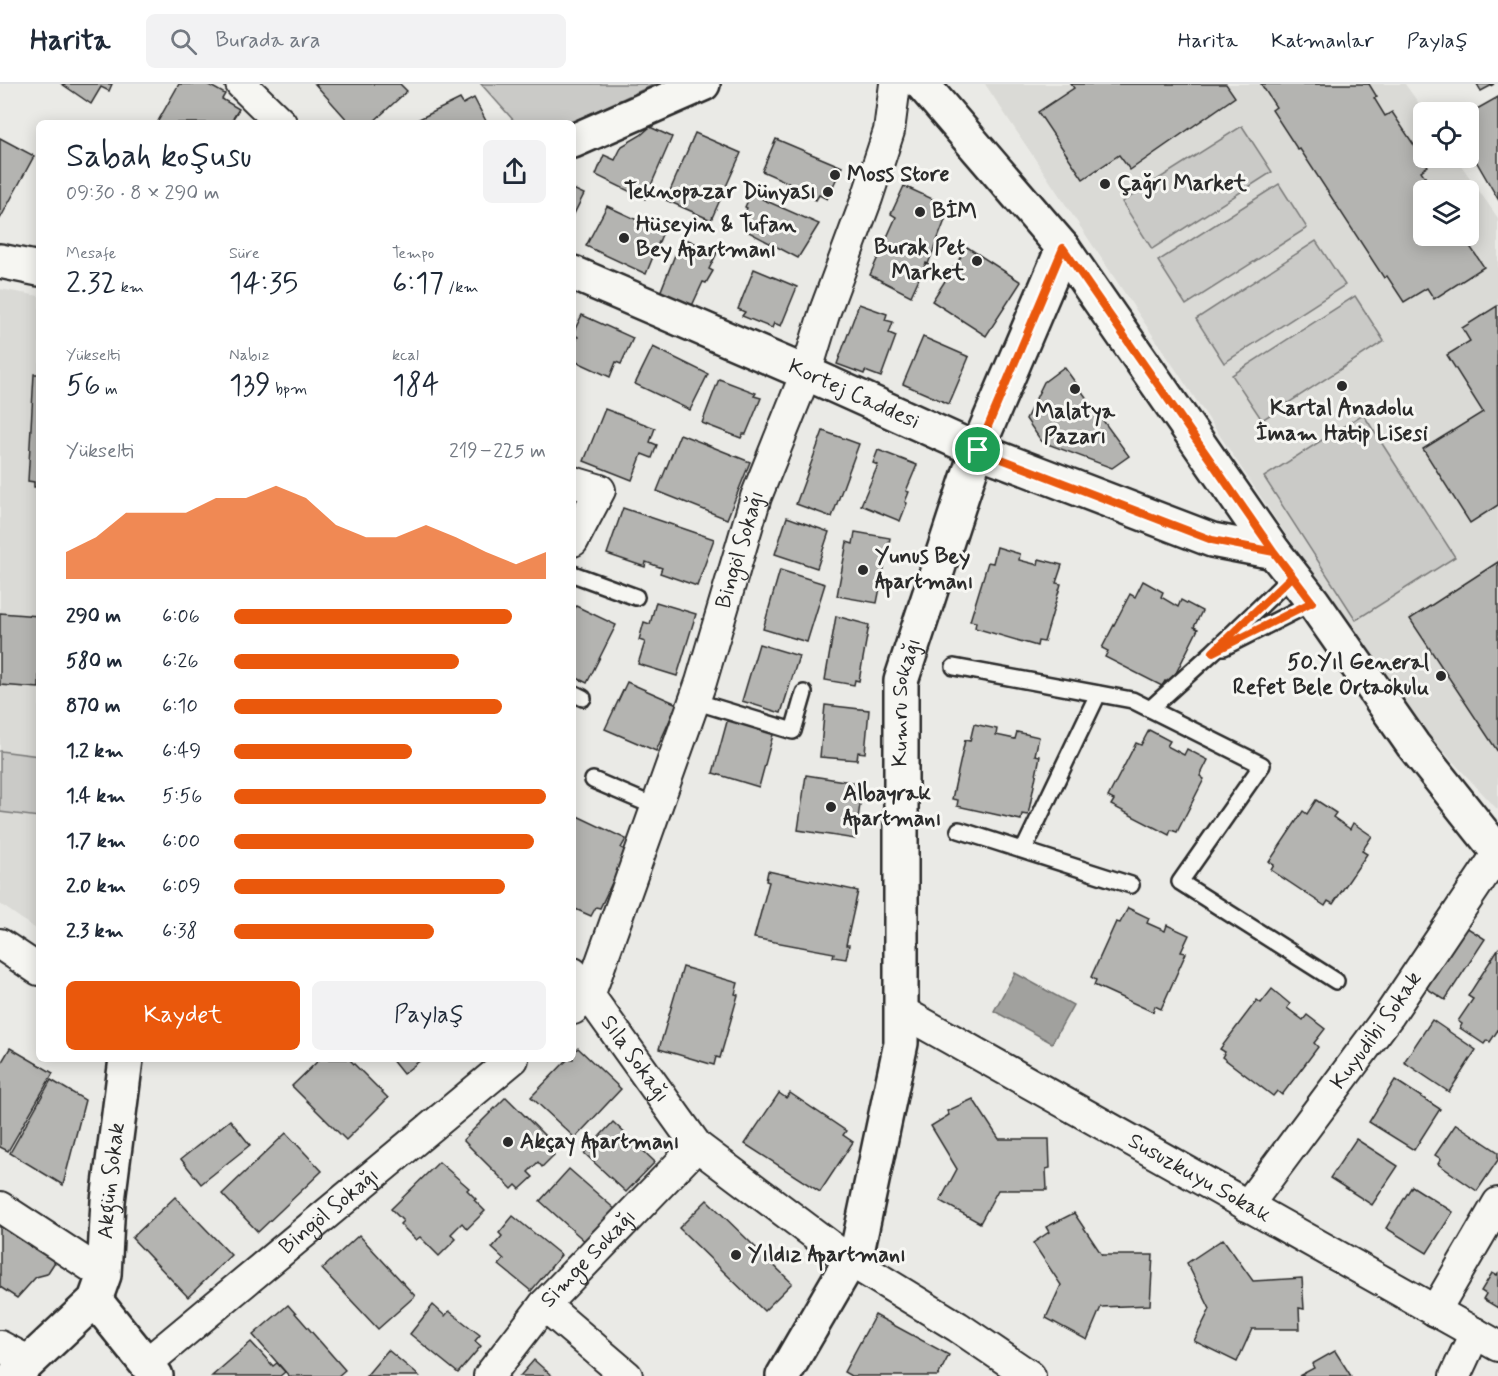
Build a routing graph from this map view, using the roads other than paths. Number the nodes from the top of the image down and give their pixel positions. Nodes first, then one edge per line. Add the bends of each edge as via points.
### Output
1 (241, 84) edge
2 (703, 84) edge
3 (895, 84) edge
4 (922, 84) edge
5 (278, 120) edge
6 (576, 140) edge
7 (1063, 248) junction
8 (0, 261) edge
9 (36, 268) edge
10 (576, 274) edge
11 (806, 373) junction
12 (978, 450) junction
13 (576, 483) edge
14 (576, 535) edge
15 (1283, 564) junction
16 (576, 575) edge
17 (636, 597) dead end
18 (1312, 602) junction
19 (1213, 652) junction
20 (954, 668) dead end
21 (804, 693) dead end
22 (1098, 694) junction
23 (694, 701) junction
24 (1150, 709) junction
25 (593, 780) dead end
26 (656, 807) junction
27 (959, 830) dead end
28 (1024, 849) junction
29 (1498, 852) edge
30 (1131, 885) dead end
31 (0, 944) edge
32 (36, 968) edge
33 (1336, 981) dead end
34 (578, 993) edge
35 (901, 1011) junction
36 (126, 1062) edge
37 (510, 1062) edge
38 (697, 1146) junction
39 (1498, 1203) edge
40 (1247, 1206) junction
41 (0, 1207) edge
42 (850, 1261) junction
43 (99, 1287) junction
44 (544, 1305) junction
45 (1435, 1311) junction
46 (1487, 1339) edge
47 (14, 1361) edge
48 (151, 1370) edge
49 (489, 1376) edge
50 (627, 1376) edge
51 (783, 1376) edge
52 (1030, 1376) edge
53 (1455, 1376) edge

1 - 5 street
2 - 6 street
3 - 11 street, Bingöl Sokağı via 889,131
4 - 7 street
7 - 12 street, Kumru Sokağı
7 - 15 street
8 - 9 street
10 - 11 street, Kortej Caddesi
11 - 12 street, Kortej Caddesi
11 - 23 street, Bingöl Sokağı via 756,497
12 - 15 street, Kortej Caddesi
12 - 35 street, Kumru Sokağı via 901,681
13 - 14 street via 600,490
15 - 18 street
15 - 19 lane
16 - 17 lane
18 - 19 lane
18 - 29 street via 1413,745
19 - 24 lane
20 - 22 lane
21 - 23 lane via 793,731
22 - 24 lane via 1132,700
22 - 28 lane
23 - 26 street, Bingöl Sokağı
24 - 33 lane via 1262,765 1180,882
25 - 26 lane
26 - 34 street, Bingöl Sokağı
27 - 28 lane
28 - 30 lane
29 - 40 street, Kuyudibi Sokak via 1390,1014
31 - 32 street
34 - 38 street, Sıla Sokağı
35 - 40 street, Susuzkuyu Sokak
35 - 42 street, Kumru Sokağı via 901,1043 858,1247
36 - 43 street, Akgün Sokak
37 - 48 street, Bingöl Sokağı
38 - 42 street, Sıla Sokağı
38 - 44 street, Simge Sokağı
39 - 45 street
40 - 45 street, Susuzkuyu Sokak
41 - 43 street
42 - 51 street, Kumru Sokağı
42 - 52 street, Sıla Sokağı
43 - 47 street
43 - 48 street
44 - 49 street, Simge Sokağı
44 - 50 street
45 - 46 street, Susuzkuyu Sokak
46 - 53 street

